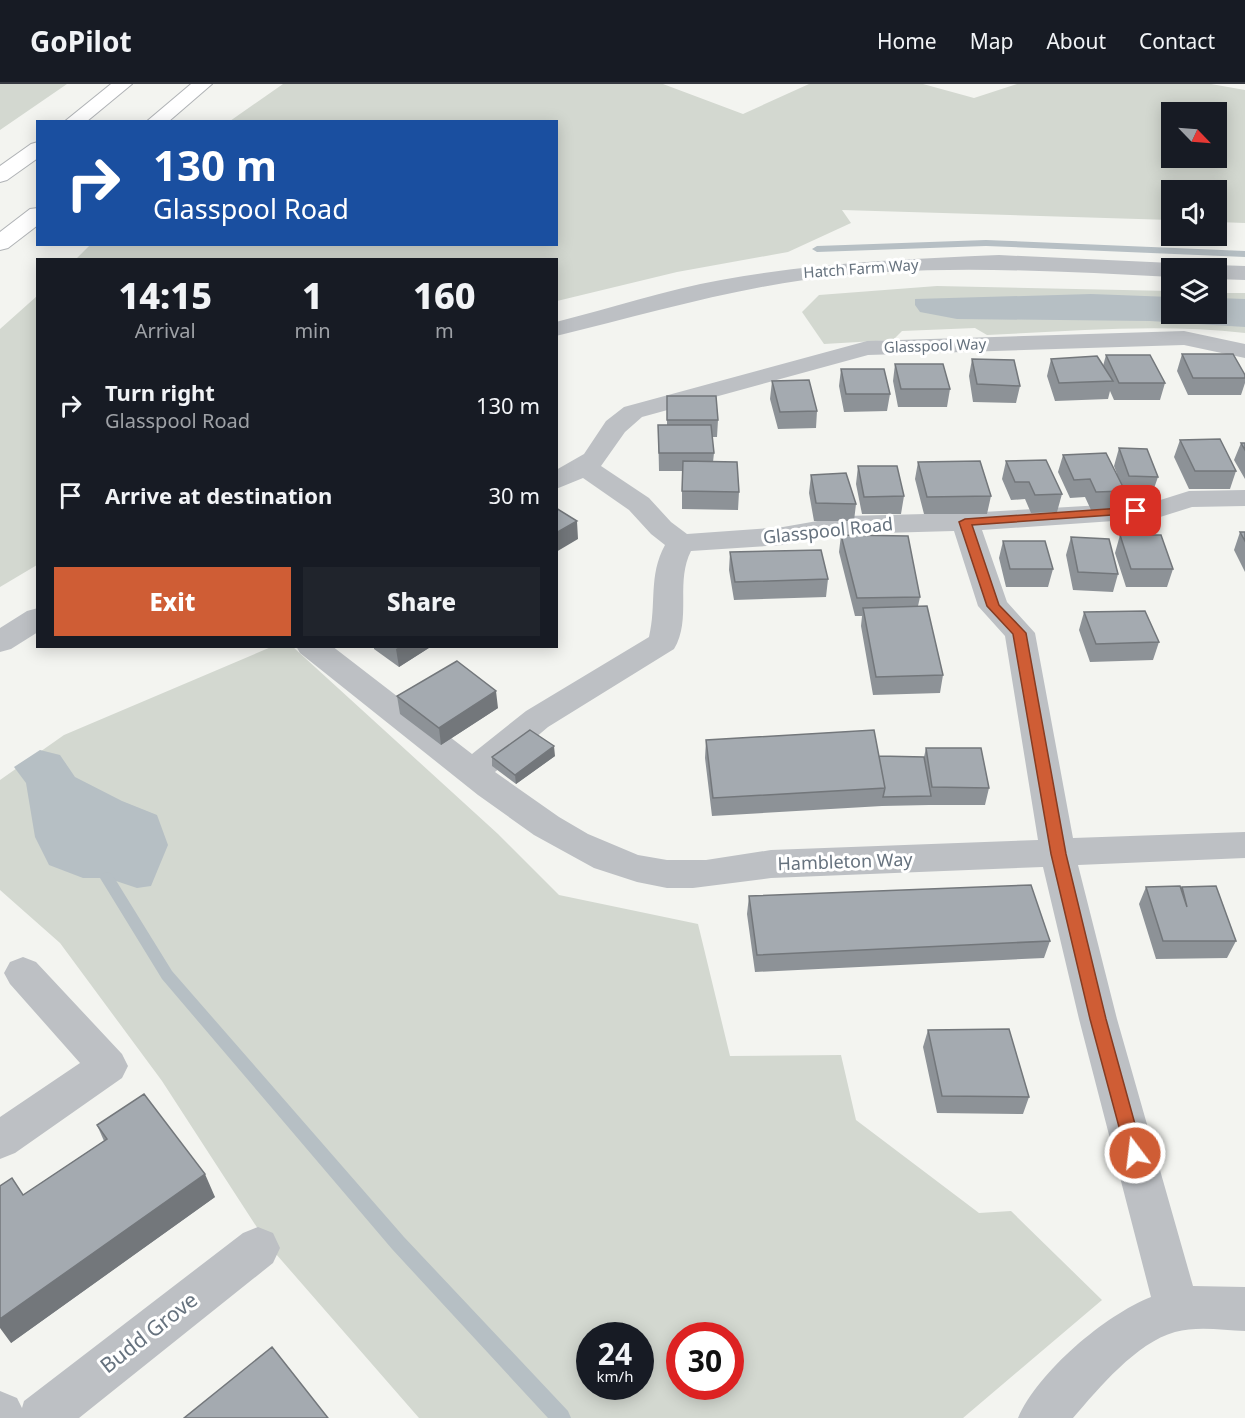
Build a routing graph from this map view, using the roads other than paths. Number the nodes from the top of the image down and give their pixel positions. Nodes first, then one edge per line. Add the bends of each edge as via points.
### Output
1 (123, 84) edge
2 (203, 84) edge
3 (76, 120) edge
4 (158, 120) edge
5 (36, 149) edge
6 (0, 176) edge
7 (36, 216) edge
8 (0, 243) edge
9 (1161, 269) edge
10 (1227, 272) edge
11 (1245, 273) edge
12 (558, 328) edge
13 (1245, 351) edge
14 (583, 466) junction
15 (558, 480) edge
16 (1245, 498) edge
17 (965, 522) junction
18 (681, 543) junction
19 (36, 619) edge
20 (0, 642) edge
21 (314, 648) edge
22 (473, 772) junction
23 (1245, 845) edge
24 (1058, 854) junction
25 (23, 973) dead end
26 (0, 1140) edge
27 (258, 1248) dead end
28 (1245, 1308) edge
29 (1177, 1310) junction
30 (41, 1418) edge
31 (1041, 1418) edge

1 - 3 highway
2 - 4 highway
5 - 6 highway
7 - 8 highway
9 - 12 street, Hatch Farm Way via 999,262 816,272 719,287
10 - 11 street
13 - 14 street, Glasspool Way via 1184,338 867,348 633,412 611,430 597,456
14 - 15 street
14 - 18 street via 639,504
16 - 17 street, Glasspool Road via 1188,499 1157,510
17 - 18 street, Glasspool Road via 846,525 783,536
17 - 24 street via 993,606 1020,633
18 - 22 street via 668,571 668,617 663,642 537,719
19 - 20 street
21 - 22 street, Hambleton Way
22 - 24 street, Hambleton Way via 556,832 618,863 667,874 771,864
23 - 24 street, Hambleton Way
24 - 29 street
25 - 26 street via 108,1066
27 - 30 street, Budd Grove
28 - 29 street
29 - 31 street via 1139,1324 1082,1372

